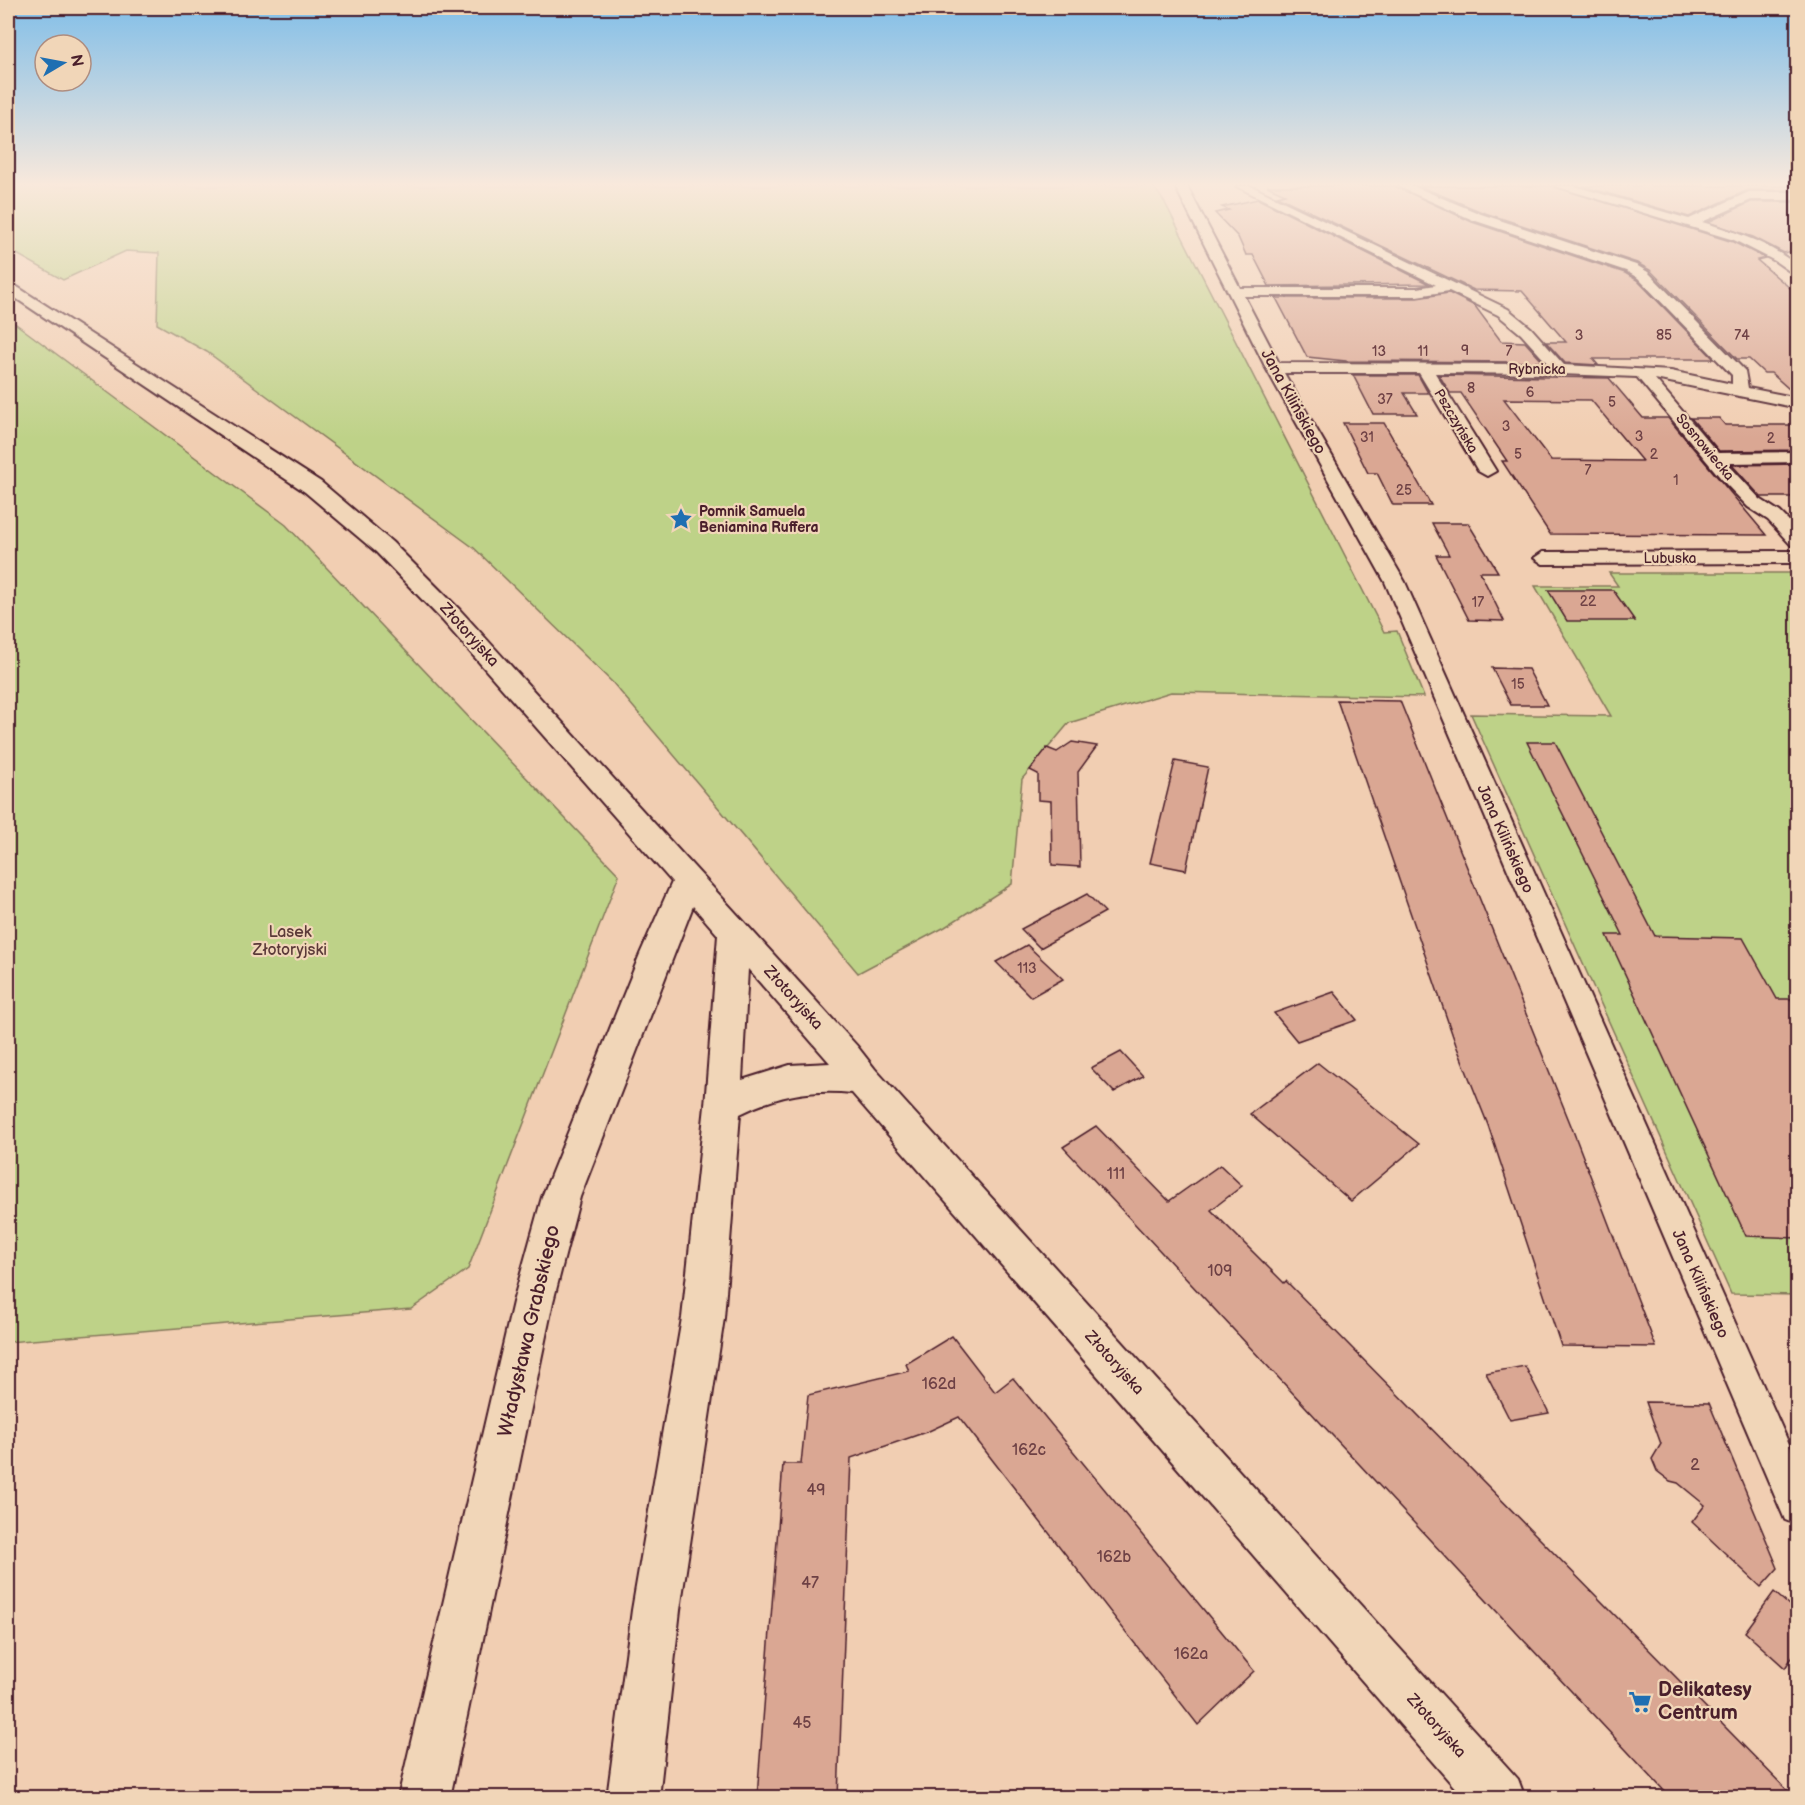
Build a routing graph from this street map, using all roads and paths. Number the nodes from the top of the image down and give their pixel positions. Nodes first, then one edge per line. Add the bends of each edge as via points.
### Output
1 (1224, 270) edge
2 (1421, 270) edge
3 (1635, 270) edge
4 (8, 286) edge
5 (1454, 286) junction
6 (1235, 291) junction
7 (1274, 368) junction
8 (1560, 369) junction
9 (1425, 370) junction
10 (1642, 373) junction
11 (1740, 390) junction
12 (1797, 403) edge
13 (1797, 457) edge
14 (1715, 458) junction
15 (1486, 471) dead end
16 (1774, 516) junction
17 (1797, 516) edge
18 (1797, 541) edge
19 (1797, 557) edge
20 (1543, 558) dead end
21 (688, 881) junction
22 (734, 931) junction
23 (862, 1079) junction
24 (723, 1106) junction
25 (1797, 1507) edge
26 (424, 1797) edge
27 (633, 1797) edge
28 (1499, 1797) edge

1 - 6 street, Jana Kilińskiego
2 - 5 street
3 - 11 street via 1740,374
4 - 21 street, Złotoryjska via 313,487 384,546 451,615
5 - 6 street via 1417,292
5 - 8 street via 1503,312
6 - 7 street, Jana Kilińskiego
7 - 9 street, Rybnicka
7 - 25 street, Jana Kilińskiego via 1395,582
8 - 9 street, Rybnicka
8 - 10 street, Rybnicka
9 - 15 street, Pszczyńska
10 - 11 street, Rybnicka
10 - 14 street, Sosnowiecka
11 - 12 street, Rybnicka
13 - 14 street
14 - 16 street, Sosnowiecka via 1754,503
16 - 17 street
16 - 18 street
19 - 20 street, Lubuska
21 - 22 street, Złotoryjska
21 - 26 street, Władysława Grabskiego via 561,1197 533,1302
22 - 23 street, Złotoryjska
22 - 24 street
23 - 24 street via 821,1075 789,1078
23 - 28 street, Złotoryjska
24 - 27 street via 703,1318 656,1610

